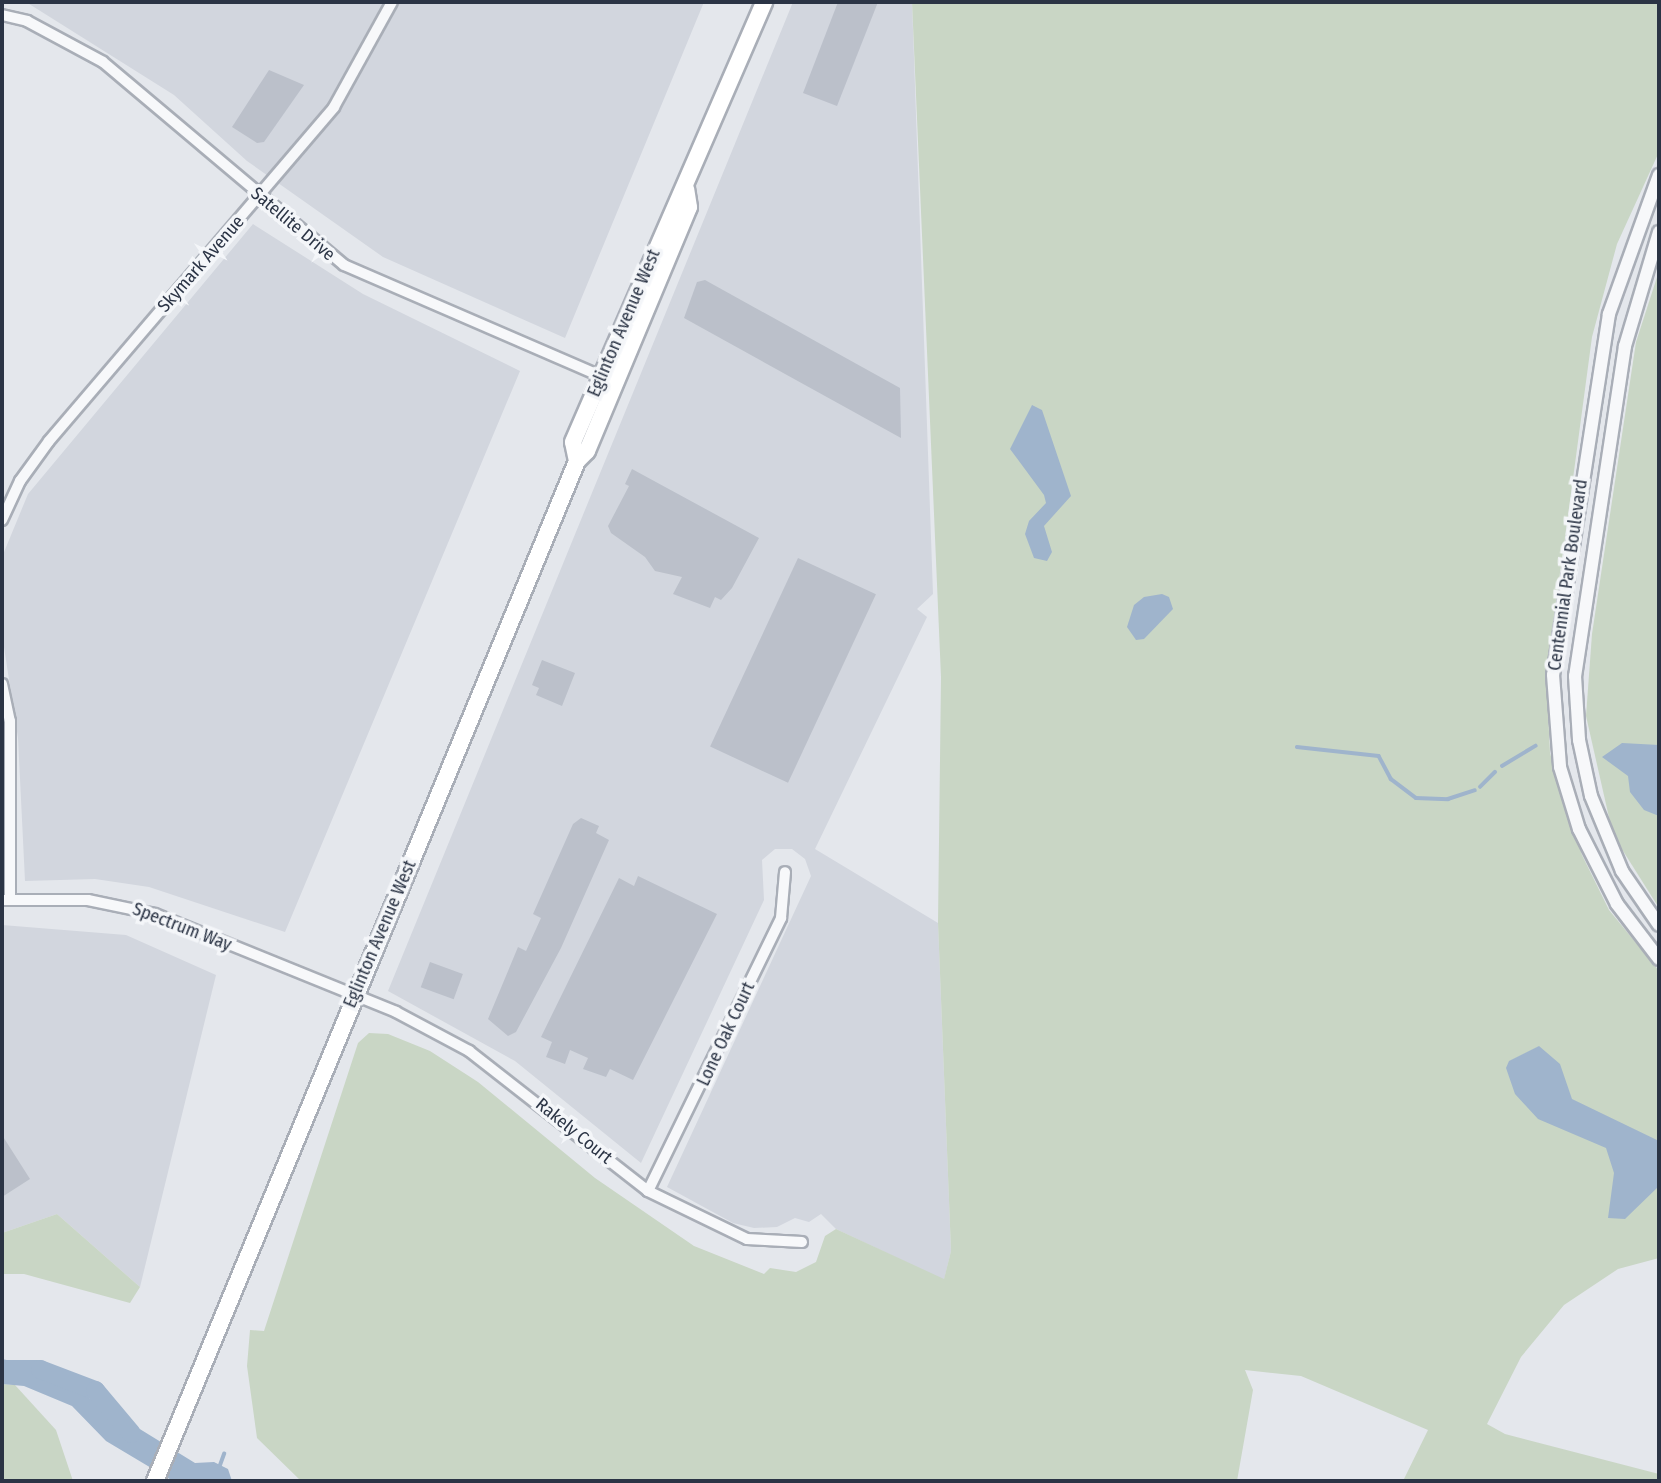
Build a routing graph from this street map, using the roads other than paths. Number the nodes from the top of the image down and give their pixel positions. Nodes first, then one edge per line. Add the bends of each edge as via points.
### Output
1 (392, 2) edge
2 (764, 2) edge
3 (2, 15) edge
4 (1659, 175) edge
5 (259, 196) junction
6 (1659, 232) edge
7 (608, 379) junction
8 (2, 520) edge
9 (2, 684) edge
10 (785, 872) dead end
11 (6, 899) edge
12 (1659, 925) edge
13 (1659, 959) edge
14 (354, 996) junction
15 (648, 1191) junction
16 (802, 1242) dead end
17 (155, 1481) edge

1 - 5 street, Skymark Avenue via 352,82
2 - 7 main road, Eglinton Avenue West via 686,189 674,202
3 - 5 street, Satellite Drive via 40,27 103,62
4 - 13 street, Centennial Park Boulevard via 1609,314 1553,675 1560,767 1579,829 1610,893
5 - 7 street, Satellite Drive via 344,265
5 - 8 street, Skymark Avenue via 49,441 20,481
6 - 12 street, Centennial Park Boulevard via 1625,346 1575,676 1579,740 1591,796 1622,871
7 - 14 main road, Eglinton Avenue West via 587,451 577,461
9 - 11 street via 10,721
10 - 15 street, Lone Oak Court via 781,918
11 - 14 street, Spectrum Way via 132,907
14 - 15 street, Rakely Court via 469,1051
14 - 17 main road, Eglinton Avenue West
15 - 16 street, Rakely Court via 747,1240

